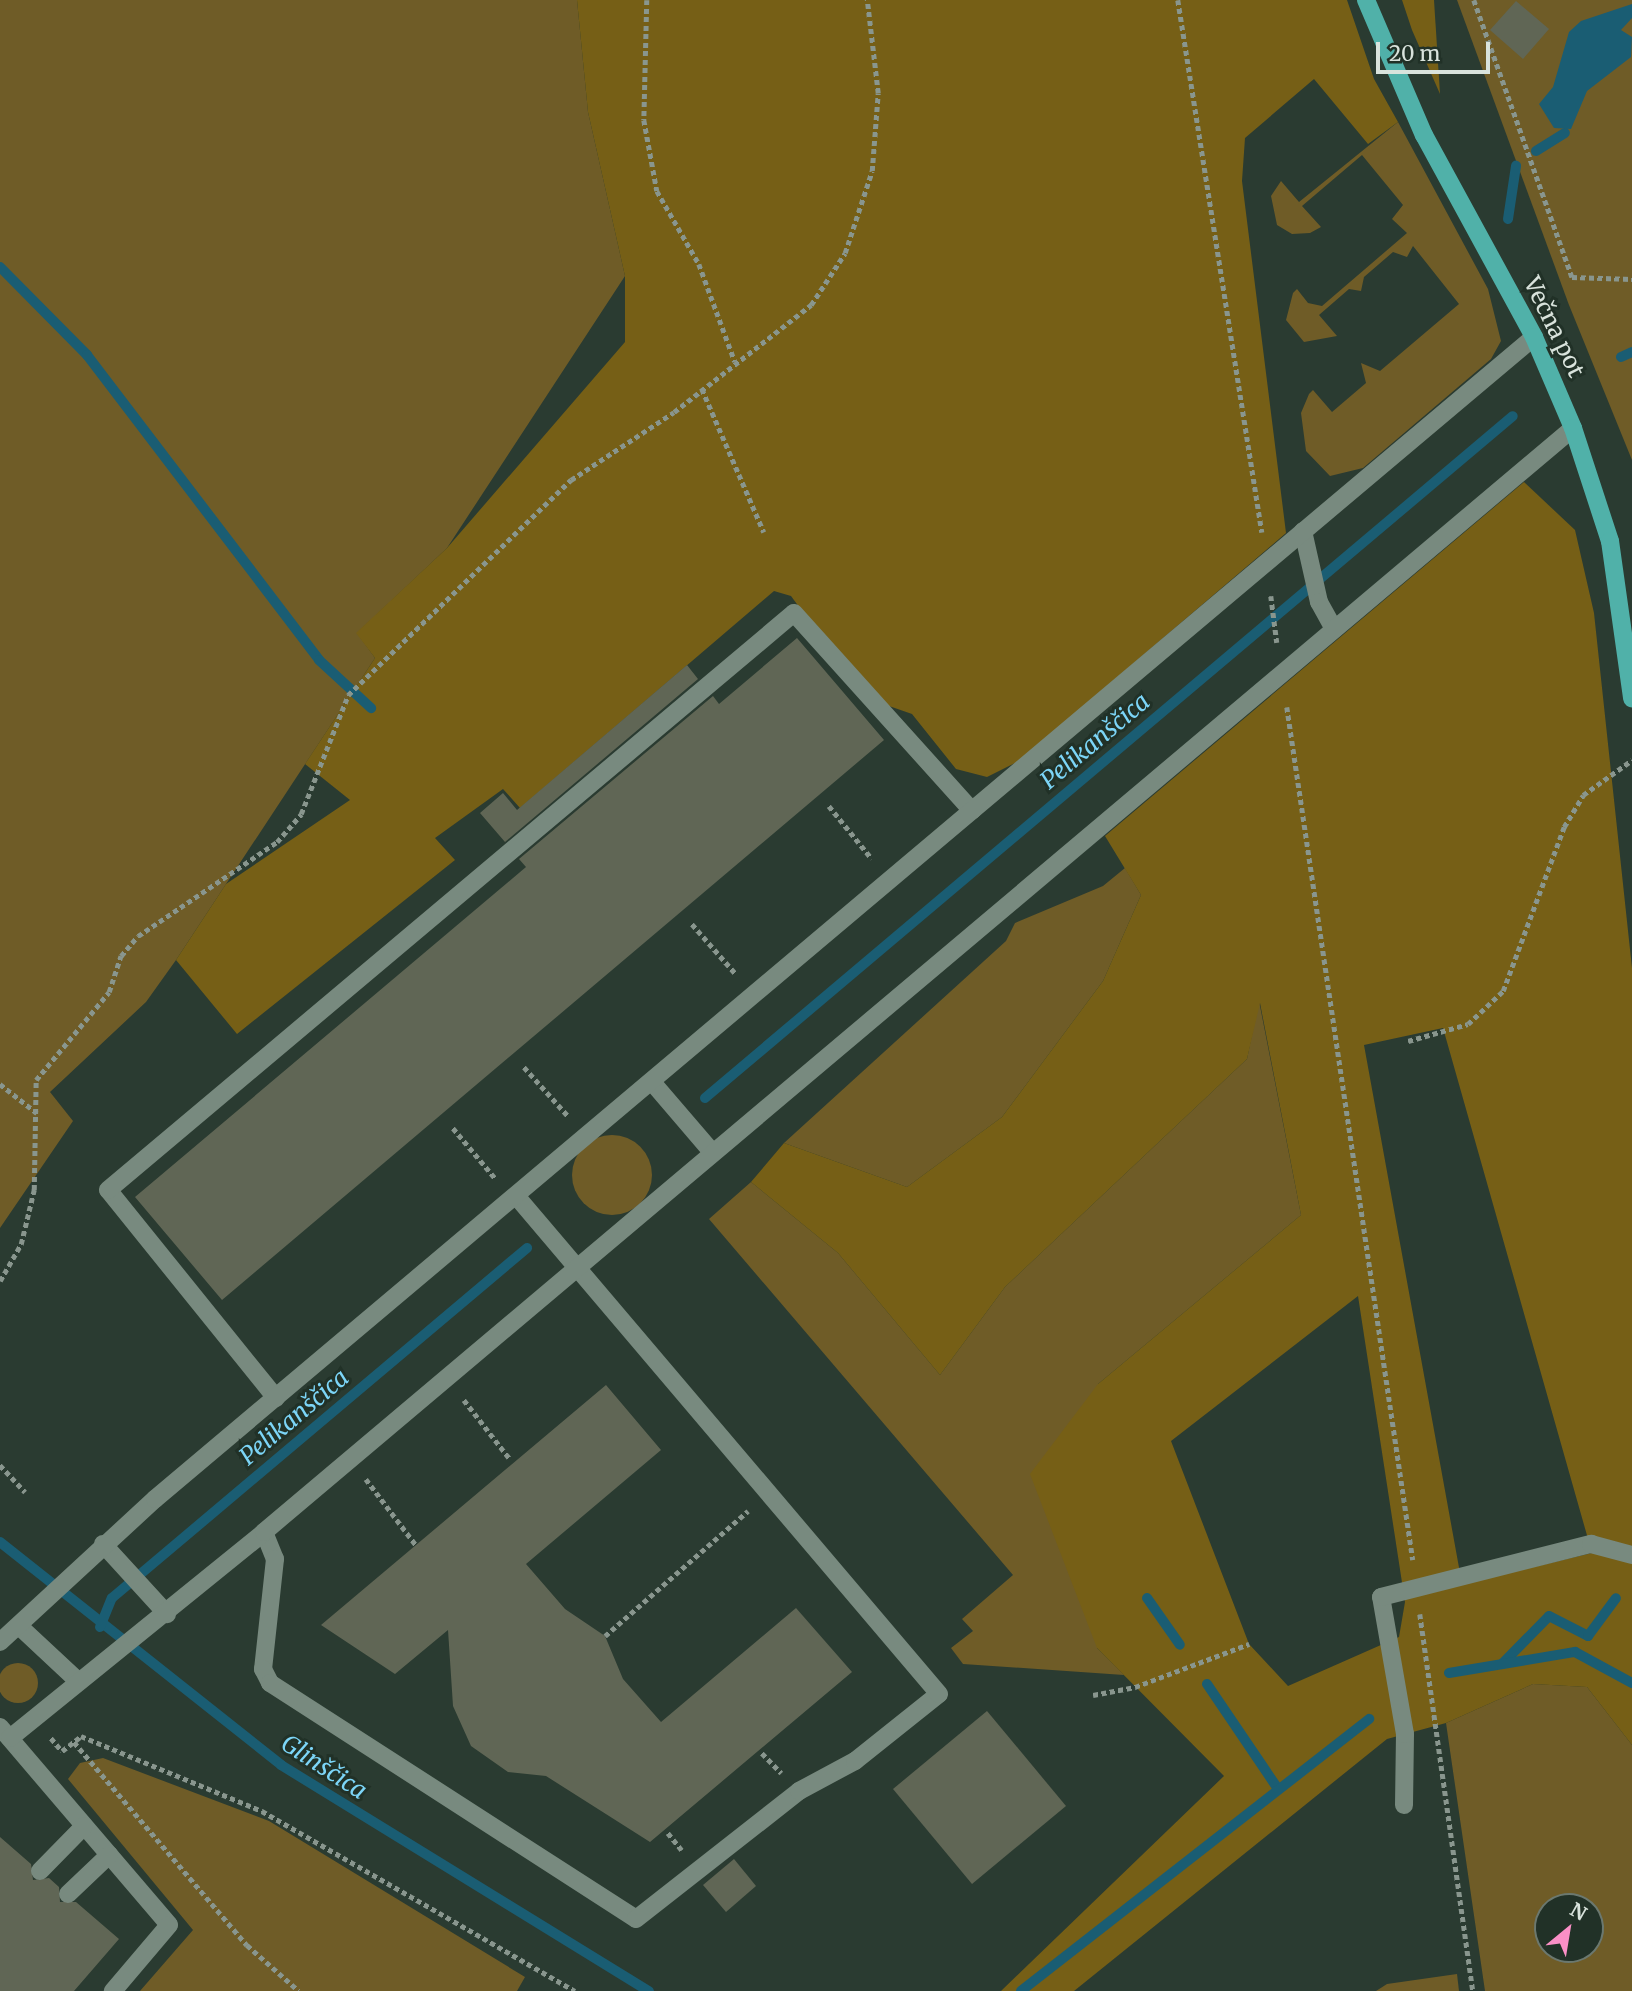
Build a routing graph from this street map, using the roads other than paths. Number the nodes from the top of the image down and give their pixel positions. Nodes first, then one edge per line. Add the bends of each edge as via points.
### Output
1 (1366, 0) edge
2 (1534, 337) junction
3 (1573, 428) junction
4 (1304, 537) junction
5 (1334, 629) junction
6 (1632, 698) edge
7 (972, 811) junction
8 (652, 1082) junction
9 (712, 1152) junction
10 (517, 1197) junction
11 (577, 1266) junction
12 (276, 1398) junction
13 (264, 1532) junction
14 (103, 1544) junction
15 (1632, 1555) edge
16 (167, 1614) junction
17 (19, 1626) junction
18 (0, 1642) edge
19 (77, 1680) junction
20 (5, 1732) edge
21 (1404, 1805) dead end
22 (84, 1826) junction
23 (109, 1855) junction
24 (40, 1871) dead end
25 (68, 1894) dead end
26 (113, 1991) edge

1 - 2 main road, Večna pot via 1424,135
2 - 3 main road, Večna pot
2 - 4 lane
3 - 5 lane
3 - 6 main road, Večna pot via 1610,541
4 - 5 lane via 1319,602
4 - 7 lane via 1267,561
5 - 9 lane
7 - 8 lane
7 - 12 lane via 794,613 108,1190
8 - 9 lane
8 - 10 lane
9 - 11 lane
10 - 11 lane
10 - 12 lane
11 - 13 lane
11 - 13 lane via 939,1694 855,1762 799,1791 636,1919 270,1682 264,1669 275,1559
12 - 14 lane
13 - 16 lane
14 - 16 lane
14 - 17 lane via 30,1608
15 - 21 lane via 1591,1544 1381,1597 1405,1734
16 - 19 lane
17 - 18 lane
17 - 19 lane
19 - 20 lane via 41,1713
20 - 22 lane
22 - 23 lane
22 - 24 lane
23 - 25 lane
23 - 26 lane via 169,1925

